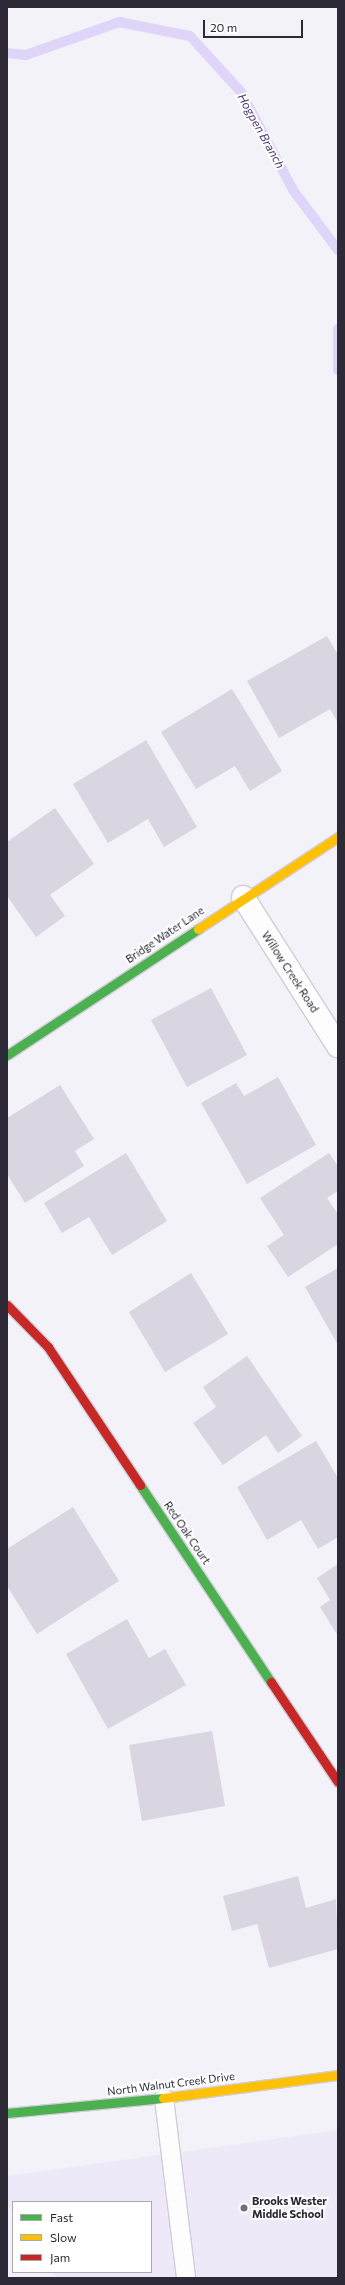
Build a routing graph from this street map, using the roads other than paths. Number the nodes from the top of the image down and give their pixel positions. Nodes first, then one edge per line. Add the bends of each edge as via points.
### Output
1 (338, 837) edge
2 (243, 898) junction
3 (338, 1046) edge
4 (7, 1055) edge
5 (7, 1305) edge
6 (338, 1782) edge
7 (338, 2076) edge
8 (164, 2098) junction
9 (7, 2113) edge
10 (186, 2278) edge

1 - 2 street, Bridge Water Lane
2 - 3 street, Willow Creek Road
2 - 4 street, Bridge Water Lane
5 - 6 street, Red Oak Court via 48,1347
7 - 8 street, North Walnut Creek Drive
8 - 9 street, North Walnut Creek Drive
8 - 10 lane

